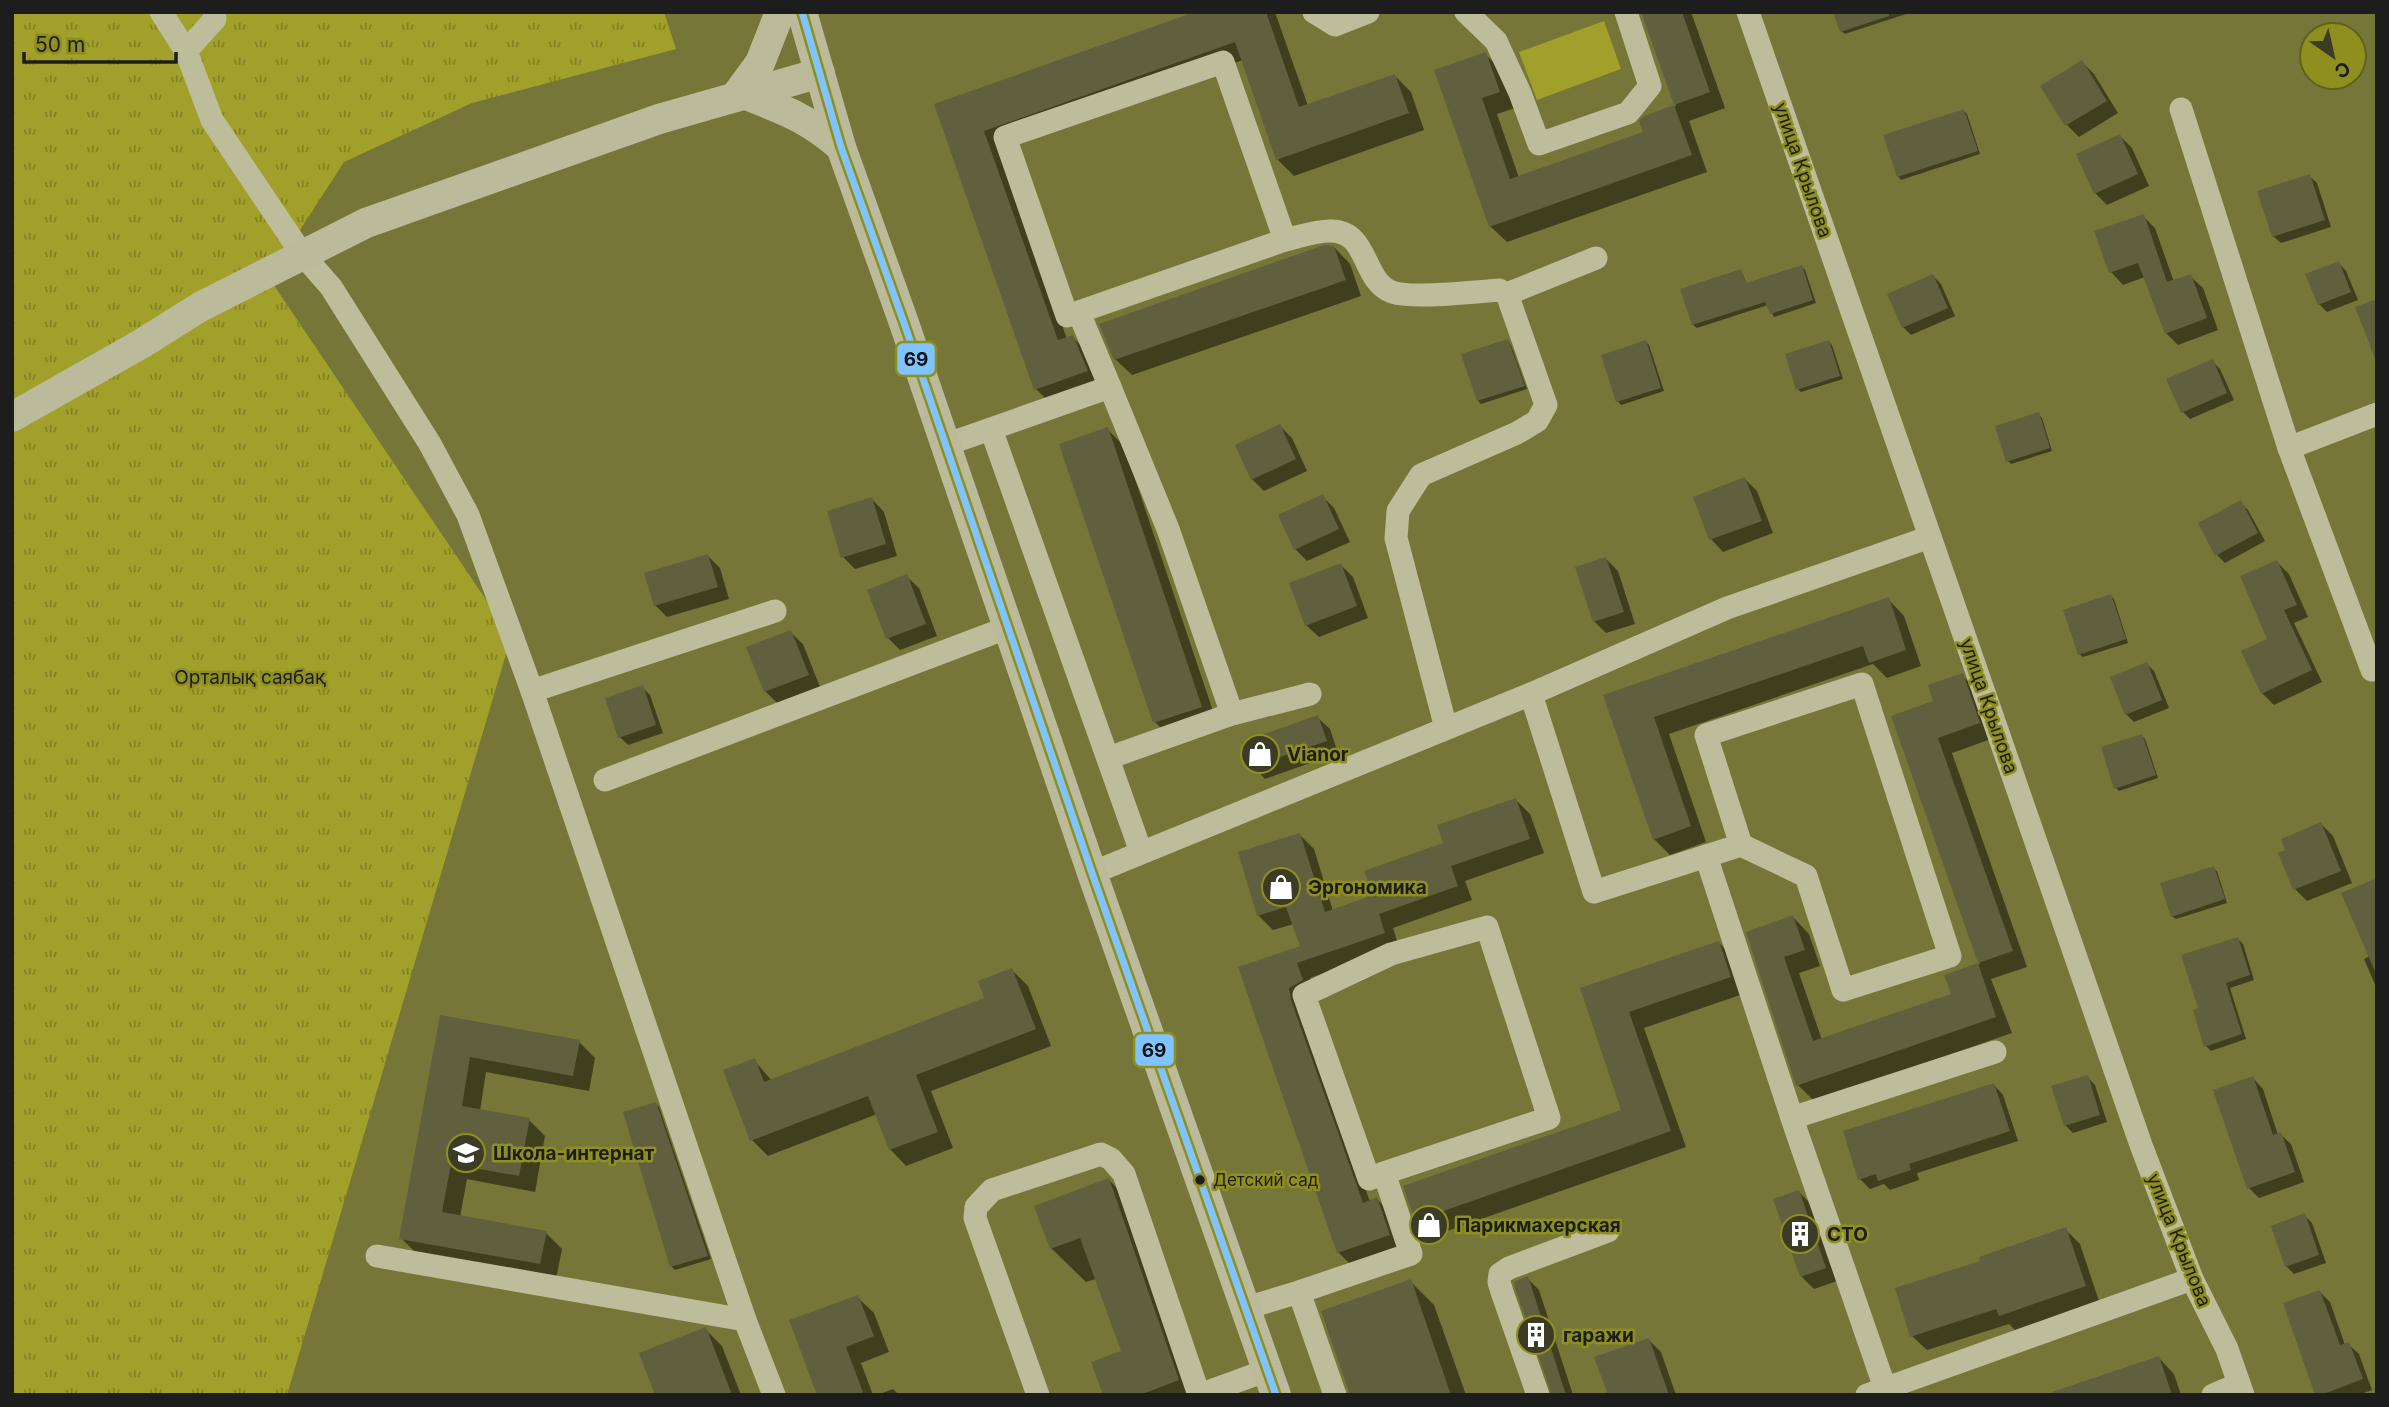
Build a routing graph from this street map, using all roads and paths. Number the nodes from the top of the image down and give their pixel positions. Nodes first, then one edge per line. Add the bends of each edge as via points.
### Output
1 (161, 12) edge
2 (1314, 12) edge
3 (1368, 12) edge
4 (1466, 12) edge
5 (1626, 12) edge
6 (1748, 12) edge
7 (799, 13) edge
8 (218, 14) edge
9 (186, 51) junction
10 (820, 73) junction
11 (739, 96) junction
12 (2181, 109) dead end
13 (841, 147) junction
14 (1284, 240) junction
15 (302, 254) junction
16 (1596, 258) dead end
17 (1507, 294) junction
18 (1079, 313) junction
19 (1110, 387) junction
20 (2377, 414) edge
21 (12, 417) edge
22 (991, 429) junction
23 (945, 445) junction
24 (2289, 448) junction
25 (1930, 537) junction
26 (775, 611) dead end
27 (1009, 627) junction
28 (2372, 670) dead end
29 (533, 691) junction
30 (1310, 694) dead end
31 (1531, 694) junction
32 (1232, 714) junction
33 (1446, 728) junction
34 (1108, 758) junction
35 (605, 780) dead end
36 (1741, 845) junction
37 (1141, 852) junction
38 (1706, 856) junction
39 (1091, 873) junction
40 (1995, 1052) dead end
41 (1792, 1118) junction
42 (1384, 1173) junction
43 (1608, 1231) dead end
44 (377, 1256) dead end
45 (2192, 1279) junction
46 (1299, 1292) junction
47 (1246, 1308) junction
48 (745, 1320) junction
49 (1272, 1382) edge
50 (2241, 1389) edge
51 (1876, 1391) edge
52 (774, 1395) edge
53 (1038, 1395) edge
54 (1199, 1395) edge
55 (1335, 1395) edge
56 (1538, 1395) edge
57 (2213, 1395) edge

1 - 9 street
2 - 3 street via 1335,25
4 - 5 street via 1496,41 1539,144 1628,113 1650,86
6 - 25 street, улица Крылова
7 - 10 main road
7 - 11 main road
8 - 9 street
9 - 15 street via 212,120
10 - 11 main road
10 - 13 main road
11 - 13 main road via 797,115
11 - 15 main road via 455,190 366,223
12 - 24 street
13 - 23 main road
14 - 17 street via 1328,230 1352,237 1377,282 1391,292 1499,290
14 - 18 street
14 - 18 street via 1223,62 1005,137 1067,316
15 - 21 main road via 200,307
15 - 29 street via 331,288 430,444 468,515
16 - 17 street
17 - 33 street via 1546,405 1537,421 1517,433 1421,475 1398,511 1396,538
18 - 19 street
19 - 22 street
19 - 32 street via 1168,529
20 - 24 street
22 - 23 street
22 - 34 street
23 - 27 main road
24 - 28 street
25 - 31 street via 1727,608
25 - 45 street, улица Крылова
26 - 29 street
27 - 35 street
27 - 39 main road
29 - 48 street
30 - 32 street
31 - 33 street
31 - 38 street via 1594,892
32 - 34 street
33 - 37 street
34 - 37 street
36 - 36 street via 1706,735 1862,684 1950,956 1843,990 1806,876
36 - 38 street
37 - 39 street
38 - 41 street
39 - 47 main road
40 - 41 street
41 - 51 street
42 - 42 street via 1369,1179 1304,995 1391,954 1487,927 1549,1118
42 - 46 street via 1411,1254
43 - 56 street via 1500,1274
44 - 48 street
45 - 50 street, улица Крылова
45 - 51 street
46 - 47 street
46 - 55 street
47 - 49 main road
48 - 52 street
49 - 54 street
50 - 57 street
53 - 54 street via 975,1218 976,1207 992,1190 1101,1154 1124,1174

